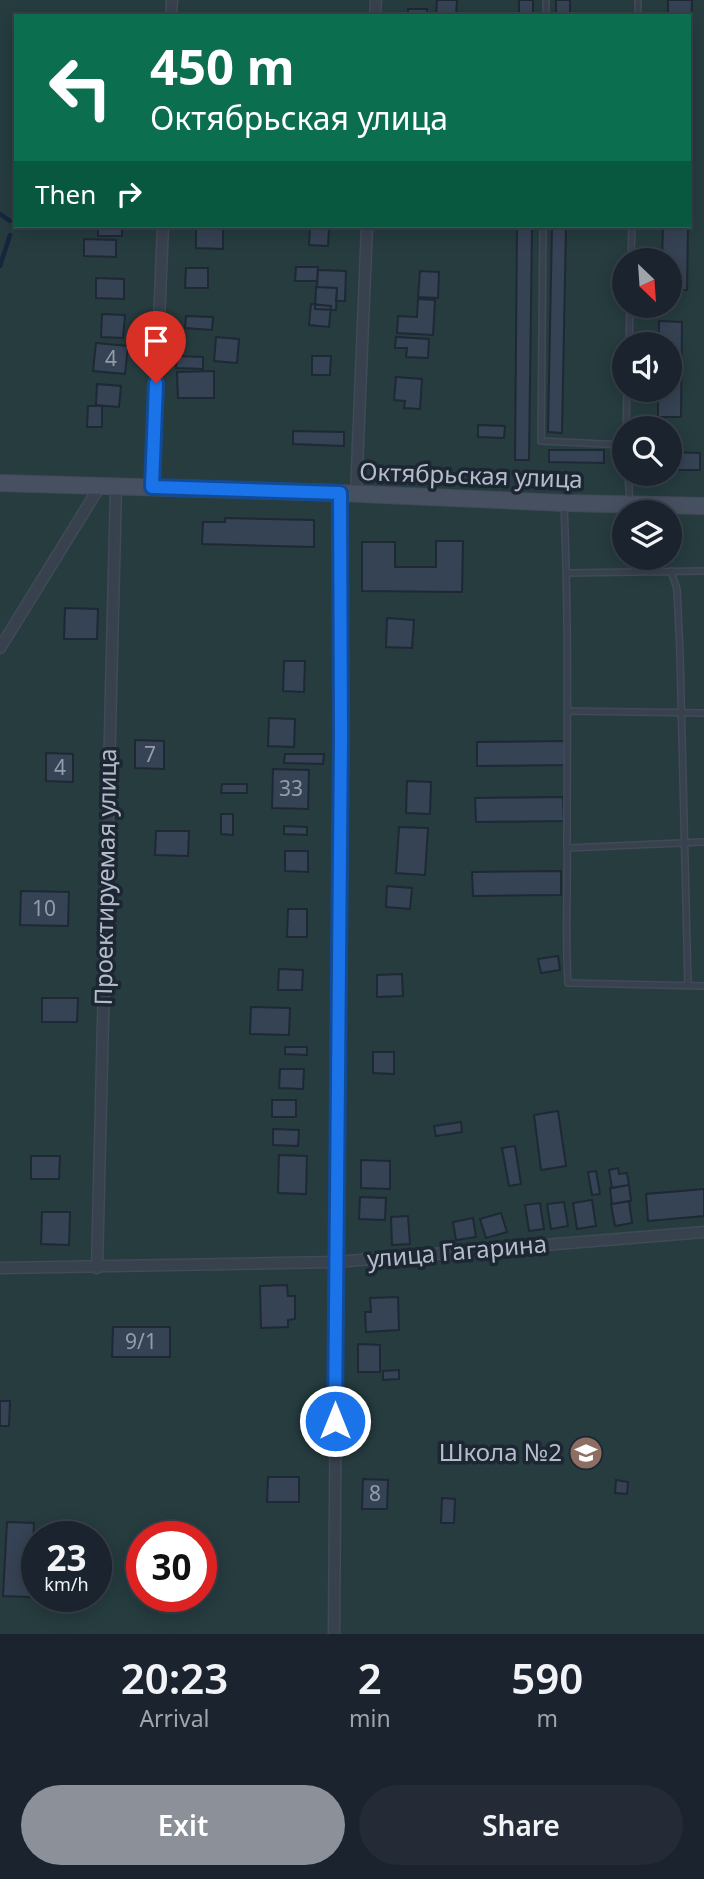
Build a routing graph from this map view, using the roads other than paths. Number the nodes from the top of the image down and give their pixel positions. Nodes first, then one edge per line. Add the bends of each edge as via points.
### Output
1 (163, 228) edge
2 (367, 228) edge
3 (543, 228) edge
4 (632, 228) edge
5 (631, 248) edge
6 (612, 444) edge
7 (0, 483) edge
8 (108, 486) junction
9 (152, 487) junction
10 (348, 493) junction
11 (564, 503) junction
12 (612, 504) edge
13 (682, 506) edge
14 (704, 506) edge
15 (671, 571) junction
16 (704, 571) edge
17 (567, 573) junction
18 (0, 648) edge
19 (567, 711) junction
20 (681, 713) junction
21 (704, 713) edge
22 (704, 842) edge
23 (684, 843) junction
24 (568, 848) junction
25 (688, 986) junction
26 (704, 986) edge
27 (704, 1232) edge
28 (336, 1262) junction
29 (0, 1268) edge
30 (97, 1268) junction
31 (334, 1634) edge

1 - 9 street
2 - 10 street
3 - 6 lane via 541,441
4 - 5 lane
7 - 8 main road, Октябрьская улица
8 - 9 main road, Октябрьская улица
8 - 18 street
8 - 30 street, Проектируемая улица
9 - 10 main road, Октябрьская улица
10 - 11 main road, Октябрьская улица
10 - 28 street
11 - 12 main road, Октябрьская улица
11 - 17 lane
13 - 14 main road, Октябрьская улица
15 - 16 lane
15 - 17 lane
15 - 20 lane via 677,589
17 - 19 lane
19 - 20 lane
19 - 24 lane
20 - 21 lane
20 - 23 lane
22 - 23 lane
23 - 24 lane
23 - 25 lane
24 - 25 lane via 568,983
25 - 26 lane
27 - 28 street, улица Гагарина
28 - 30 street, улица Гагарина
28 - 31 street
29 - 30 street, улица Гагарина

